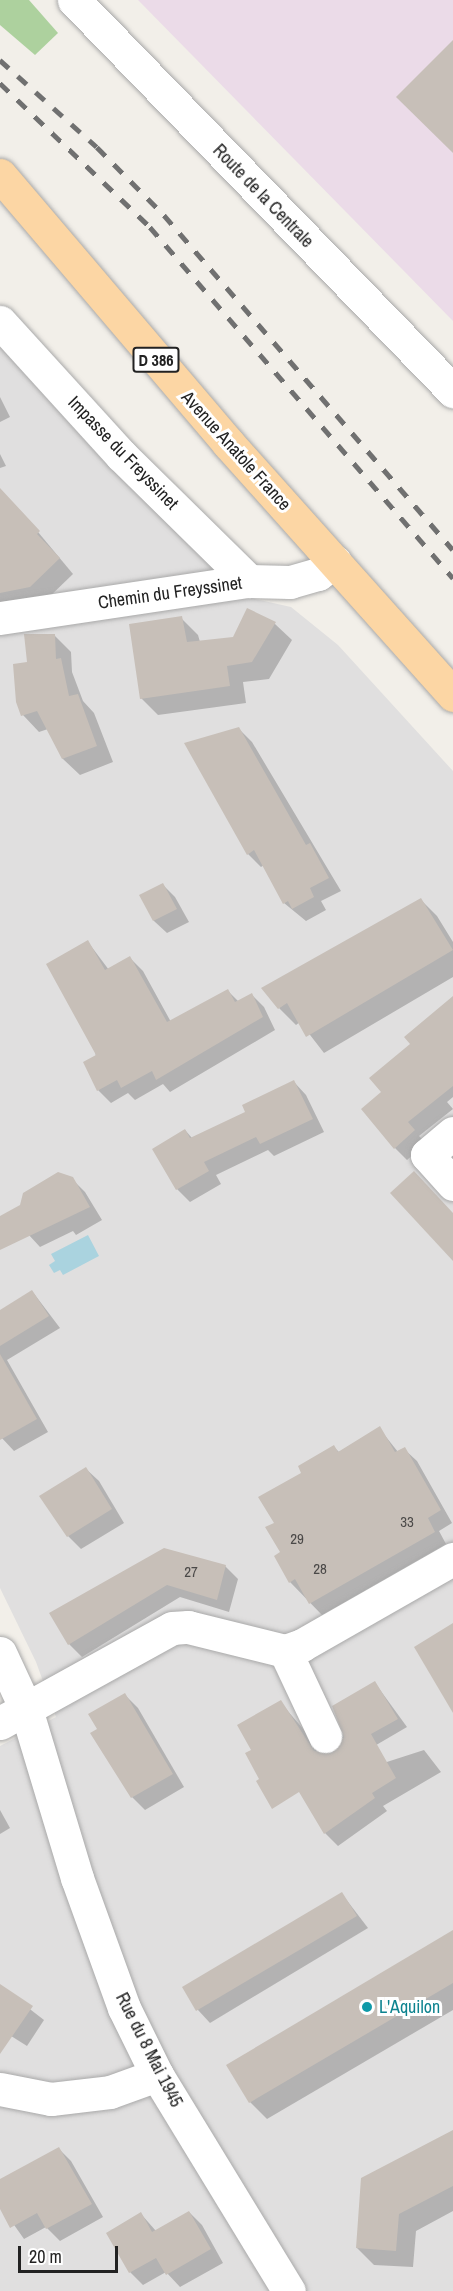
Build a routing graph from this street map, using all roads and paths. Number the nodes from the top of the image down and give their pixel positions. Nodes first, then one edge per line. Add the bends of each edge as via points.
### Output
1 (74, 0) edge
2 (0, 175) edge
3 (0, 322) edge
4 (453, 391) edge
5 (335, 561) junction
6 (249, 581) junction
7 (0, 618) edge
8 (453, 695) edge
9 (453, 1133) edge
10 (453, 1184) edge
11 (453, 1559) edge
12 (285, 1651) junction
13 (0, 1653) edge
14 (13, 1716) edge
15 (325, 1736) dead end
16 (158, 2074) junction
17 (0, 2089) edge
18 (289, 2291) edge

1 - 4 street, Route de la Centrale
2 - 5 main road, Avenue Anatole France / D 386 via 85,278
3 - 6 street, Impasse du Freyssinet via 121,455
5 - 6 street, Chemin du Freyssinet via 318,574 290,582
5 - 8 main road, Avenue Anatole France / D 386
6 - 7 street, Chemin du Freyssinet
9 - 10 street via 427,1155
11 - 12 street
12 - 14 street via 188,1627 172,1628
12 - 15 street
13 - 14 street, Rue du 8 Mai 1945
14 - 16 street, Rue du 8 Mai 1945 via 49,1790 124,2008
16 - 17 street via 110,2092 51,2099
16 - 18 street, Rue du 8 Mai 1945

